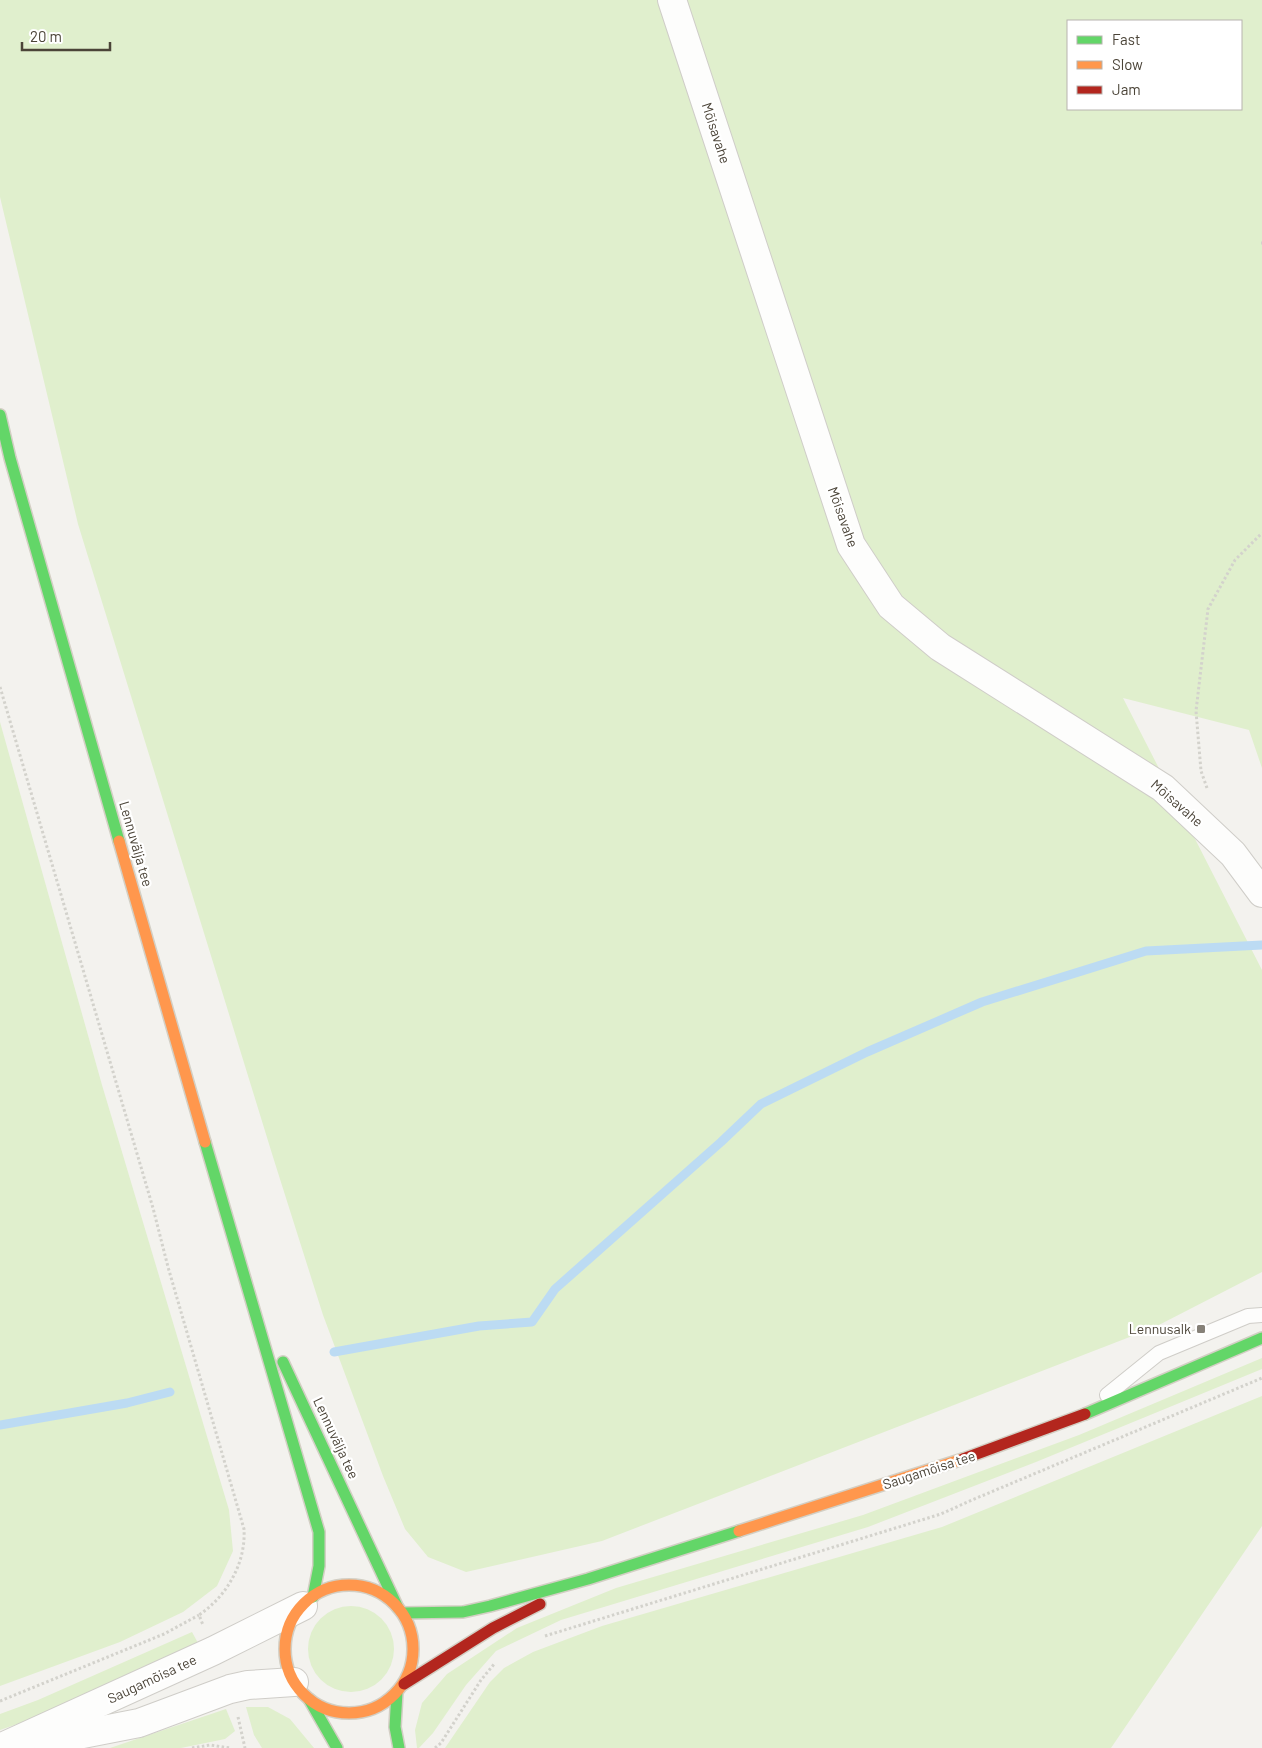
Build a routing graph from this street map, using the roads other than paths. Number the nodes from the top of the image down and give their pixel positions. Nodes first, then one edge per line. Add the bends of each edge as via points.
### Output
1 (672, 0) edge
2 (0, 414) edge
3 (1262, 893) edge
4 (245, 1281) junction
5 (1262, 1315) edge
6 (1262, 1338) edge
7 (1081, 1416) junction
8 (588, 1579) junction
9 (308, 1601) junction
10 (401, 1611) junction
11 (400, 1688) junction
12 (302, 1691) junction
13 (0, 1748) edge
14 (14, 1748) edge
15 (337, 1748) edge
16 (399, 1748) edge

1 - 3 street, Mõisavahe via 850,545 870,576 891,606 940,647 1163,788 1233,854
2 - 4 main road, Lennuvälja tee
4 - 9 main road, Lennuvälja tee via 319,1532 319,1566
4 - 10 main road, Lennuvälja tee
5 - 7 lane via 1248,1316 1159,1353
6 - 7 main road, Saugamõisa tee
7 - 8 main road, Saugamõisa tee via 944,1466
8 - 10 main road, Saugamõisa tee via 463,1612
8 - 11 main road, Saugamõisa tee via 493,1628
9 - 10 main road via 338,1586 365,1587 389,1599
9 - 12 main road via 291,1623 286,1643 287,1663
9 - 13 street, Saugamõisa tee via 213,1651
10 - 11 main road via 413,1644 412,1665
11 - 12 main road via 389,1700 370,1710 349,1714 328,1710
11 - 16 main road via 395,1727
12 - 14 street via 248,1685 139,1723
12 - 15 main road

